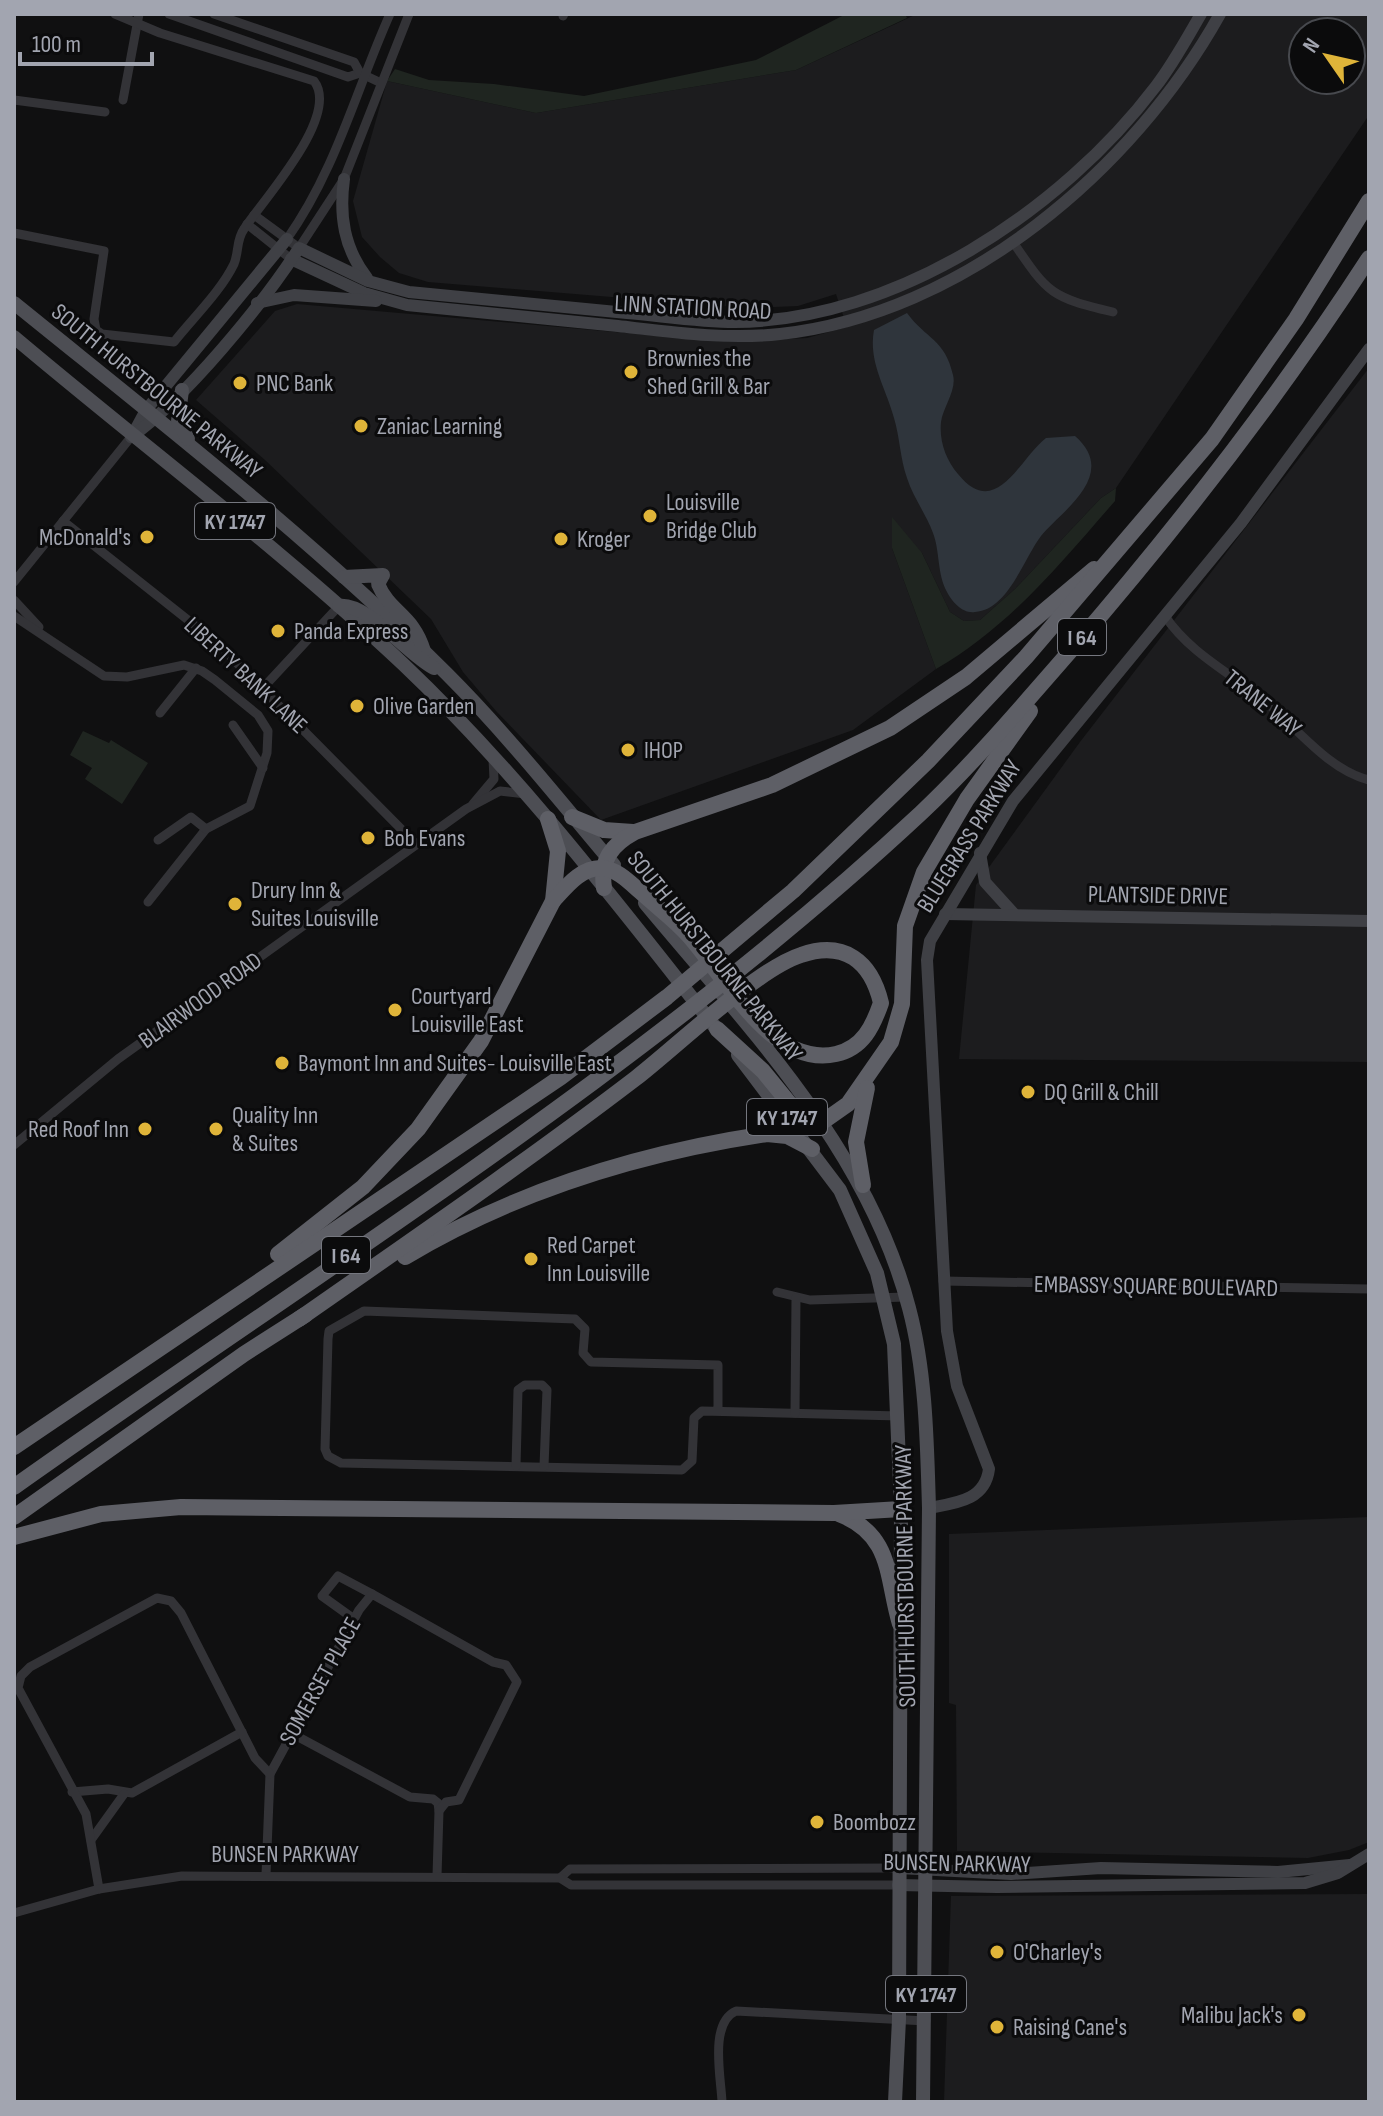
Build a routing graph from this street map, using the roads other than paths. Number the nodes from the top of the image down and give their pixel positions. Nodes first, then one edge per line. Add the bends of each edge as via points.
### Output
1 (115, 14) edge
2 (167, 14) edge
3 (214, 14) edge
4 (390, 14) edge
5 (409, 14) edge
6 (1201, 14) edge
7 (1220, 14) edge
8 (138, 19) edge
9 (160, 33) junction
10 (362, 74) junction
11 (379, 82) junction
12 (14, 100) edge
13 (123, 100) dead end
14 (105, 112) dead end
15 (344, 179) junction
16 (1369, 201) edge
17 (254, 215) junction
18 (247, 224) junction
19 (14, 233) edge
20 (287, 239) junction
21 (1013, 242) junction
22 (279, 250) junction
23 (295, 253) junction
24 (1369, 258) edge
25 (368, 281) junction
26 (387, 300) junction
27 (14, 303) edge
28 (257, 303) junction
29 (1113, 312) dead end
30 (14, 337) edge
31 (1369, 349) edge
32 (182, 390) junction
33 (151, 415) junction
34 (131, 437) junction
35 (192, 447) junction
36 (63, 521) junction
37 (1112, 558) junction
38 (344, 577) junction
39 (14, 582) edge
40 (14, 600) edge
41 (339, 606) junction
42 (14, 616) edge
43 (1165, 616) junction
44 (50, 638) junction
45 (1071, 650) junction
46 (424, 651) junction
47 (196, 668) junction
48 (449, 676) junction
49 (262, 689) junction
50 (444, 705) junction
51 (480, 708) junction
52 (160, 713) dead end
53 (233, 725) dead end
54 (492, 755) junction
55 (263, 768) junction
56 (1369, 780) edge
57 (526, 794) junction
58 (470, 807) junction
59 (572, 817) junction
60 (548, 819) junction
61 (206, 829) junction
62 (635, 832) junction
63 (158, 840) dead end
64 (416, 844) junction
65 (980, 853) junction
66 (600, 865) junction
67 (625, 879) junction
68 (604, 888) joint
69 (553, 901) junction
70 (148, 902) dead end
71 (945, 914) junction
72 (1014, 914) junction
73 (1369, 921) edge
74 (717, 1029) junction
75 (872, 1072) junction
76 (821, 1123) junction
77 (14, 1145) edge
78 (812, 1149) junction
79 (863, 1185) junction
80 (943, 1281) junction
81 (1369, 1289) edge
82 (777, 1292) dead end
83 (906, 1297) junction
84 (796, 1298) junction
85 (885, 1300) junction
86 (299, 1319) junction
87 (161, 1348) junction
88 (718, 1411) junction
89 (795, 1413) junction
90 (899, 1416) junction
91 (14, 1447) edge
92 (510, 1466) junction
93 (544, 1466) junction
94 (14, 1487) edge
95 (929, 1508) junction
96 (901, 1509) junction
97 (834, 1513) junction
98 (14, 1517) edge
99 (14, 1537) edge
100 (372, 1594) junction
101 (354, 1619) junction
102 (900, 1624) junction
103 (242, 1732) junction
104 (291, 1733) junction
105 (270, 1774) junction
106 (72, 1792) junction
107 (124, 1794) junction
108 (439, 1811) junction
109 (91, 1840) junction
110 (1369, 1854) edge
111 (1351, 1865) junction
112 (899, 1868) junction
113 (927, 1869) junction
114 (266, 1875) junction
115 (437, 1876) junction
116 (560, 1878) junction
117 (898, 1885) junction
118 (927, 1886) junction
119 (99, 1889) junction
120 (14, 1913) edge
121 (899, 2019) junction
122 (926, 2021) junction
123 (722, 2102) edge
124 (895, 2102) edge
125 (923, 2102) edge

1 - 8 street
2 - 9 street
2 - 10 street via 348,77
3 - 10 street via 354,62
4 - 10 street
5 - 11 street
6 - 25 street, LINN STATION ROAD via 1157,85 1060,187 1008,227 932,272 865,298 823,311 736,322 409,292
7 - 21 street, LINN STATION ROAD via 1139,131 1069,199
8 - 9 street
8 - 13 street
9 - 17 street via 314,81 319,88 316,109 292,164
10 - 11 street
10 - 20 street via 337,154
11 - 15 street
12 - 14 street
15 - 23 street
15 - 25 street via 343,228 354,261
16 - 37 highway, I 64 via 1296,319 1212,439
17 - 18 street
17 - 20 street
18 - 19 street via 233,267 171,342 96,330 104,251
18 - 22 street
20 - 22 street
20 - 23 street
21 - 26 street, LINN STATION ROAD via 910,299 780,334 703,335
21 - 29 street via 1050,292
22 - 23 street
22 - 33 street
23 - 25 street, LINN STATION ROAD
23 - 26 street, LINN STATION ROAD via 326,278
23 - 28 street
24 - 45 highway, I 64 via 1299,366 1221,469
26 - 28 street via 294,295
27 - 33 main road, SOUTH HURSTBOURNE PARKWAY / KY 1747
28 - 32 street
30 - 34 main road, SOUTH HURSTBOURNE PARKWAY / KY 1747
31 - 43 street, BLUEGRASS PARKWAY via 1304,443
32 - 33 street
32 - 35 main road via 178,421
33 - 34 street
33 - 35 main road, SOUTH HURSTBOURNE PARKWAY / KY 1747
34 - 36 street
34 - 41 main road, SOUTH HURSTBOURNE PARKWAY / KY 1747
35 - 38 main road, SOUTH HURSTBOURNE PARKWAY / KY 1747
36 - 39 street
36 - 49 street, LIBERTY BANK LANE via 217,643
37 - 62 highway via 1085,574 966,677 890,728 772,785
37 - 87 highway, I 64 via 928,761 726,950 561,1077
38 - 46 main road, SOUTH HURSTBOURNE PARKWAY / KY 1747
38 - 46 main road via 383,575 378,584 382,594 417,629
40 - 44 street
41 - 48 main road via 361,610 416,659
41 - 49 street
41 - 50 main road, SOUTH HURSTBOURNE PARKWAY / KY 1747
42 - 44 street
43 - 56 street, TRANE WAY via 1201,654 1342,768
43 - 65 street, BLUEGRASS PARKWAY via 1041,763
44 - 47 street via 104,676 127,677 174,665
45 - 75 highway via 967,799 924,872 905,926 900,1021
45 - 94 highway, I 64 via 923,811 677,1022
46 - 48 main road, SOUTH HURSTBOURNE PARKWAY / KY 1747
47 - 52 street
47 - 55 street via 262,718 269,738
48 - 51 main road, SOUTH HURSTBOURNE PARKWAY / KY 1747
49 - 64 street, LIBERTY BANK LANE
50 - 51 main road via 474,712
50 - 54 main road, SOUTH HURSTBOURNE PARKWAY / KY 1747
51 - 59 main road, SOUTH HURSTBOURNE PARKWAY / KY 1747
53 - 55 street
54 - 57 main road, SOUTH HURSTBOURNE PARKWAY / KY 1747
54 - 58 street, BLAIRWOOD ROAD via 494,779
55 - 61 street via 247,810
57 - 58 street, BLAIRWOOD ROAD via 500,791
57 - 60 main road, SOUTH HURSTBOURNE PARKWAY / KY 1747
58 - 64 street, BLAIRWOOD ROAD
59 - 62 highway via 604,830
59 - 66 main road, SOUTH HURSTBOURNE PARKWAY / KY 1747
60 - 66 main road, SOUTH HURSTBOURNE PARKWAY / KY 1747
60 - 69 highway via 558,851
61 - 63 street via 191,817
61 - 70 street
62 - 66 highway via 618,842
64 - 77 street, BLAIRWOOD ROAD via 118,1059
65 - 71 street, BLUEGRASS PARKWAY
65 - 72 street via 985,882
66 - 67 highway
66 - 68 highway
66 - 69 highway via 575,878
67 - 76 main road, SOUTH HURSTBOURNE PARKWAY / KY 1747
67 - 86 highway via 686,933 766,1030 800,1054 846,1052 864,1040 881,1003 867,967 850,955 828,950 800,955 751,986 683,1042 550,1144
68 - 74 main road, SOUTH HURSTBOURNE PARKWAY / KY 1747
69 - 87 highway via 481,1041 418,1129 363,1187
71 - 72 street, PLANTSIDE DRIVE
71 - 80 street, BLUEGRASS PARKWAY via 930,941 927,960
72 - 73 street, PLANTSIDE DRIVE
74 - 76 highway via 763,1071 794,1112 803,1120
74 - 78 main road, SOUTH HURSTBOURNE PARKWAY / KY 1747
75 - 76 highway via 841,1111
75 - 79 highway via 857,1122
76 - 79 main road, SOUTH HURSTBOURNE PARKWAY / KY 1747
78 - 85 main road, SOUTH HURSTBOURNE PARKWAY / KY 1747 via 855,1219
78 - 86 highway via 787,1136 767,1134 582,1175 450,1230
79 - 83 main road, SOUTH HURSTBOURNE PARKWAY / KY 1747
80 - 81 street, EMBASSY SQUARE BOULEVARD
80 - 95 street, BLUEGRASS PARKWAY via 952,1365 989,1469 988,1480 974,1496
82 - 84 street
83 - 85 street
83 - 95 main road, SOUTH HURSTBOURNE PARKWAY / KY 1747 via 920,1380
84 - 85 street
84 - 89 street
85 - 90 main road, SOUTH HURSTBOURNE PARKWAY / KY 1747
86 - 98 highway
87 - 91 highway, I 64
88 - 89 street
88 - 92 street via 718,1365 587,1359 585,1329 575,1319 364,1311 329,1331 328,1456 341,1463
88 - 93 street via 702,1411 694,1418 687,1468
89 - 90 street
90 - 96 main road, SOUTH HURSTBOURNE PARKWAY / KY 1747
92 - 93 street
92 - 93 street via 518,1390 533,1385 547,1390
95 - 96 main road
95 - 113 main road, SOUTH HURSTBOURNE PARKWAY / KY 1747
96 - 97 highway
96 - 102 main road, SOUTH HURSTBOURNE PARKWAY / KY 1747
97 - 99 highway via 181,1507 101,1514
97 - 102 highway via 854,1520 882,1548
100 - 101 street, SOMERSET PLACE
100 - 101 street via 338,1576 330,1583 322,1596
100 - 108 street, SOMERSET PLACE via 506,1665 517,1682 459,1800 446,1802
101 - 104 street, SOMERSET PLACE
102 - 112 main road, SOUTH HURSTBOURNE PARKWAY / KY 1747
103 - 105 street
103 - 106 street via 177,1607 157,1598 21,1676 22,1701
103 - 107 street
104 - 105 street, SOMERSET PLACE
104 - 108 street via 410,1797 433,1799
105 - 114 street, SOMERSET PLACE
106 - 107 street via 108,1789
106 - 109 street via 86,1814
107 - 109 street
108 - 115 street
109 - 119 street
110 - 111 street, BUNSEN PARKWAY
111 - 113 street, BUNSEN PARKWAY via 1278,1872 1101,1868 1011,1874
111 - 118 street, BUNSEN PARKWAY via 1305,1883 1248,1886
112 - 113 street, BUNSEN PARKWAY
112 - 116 street, BUNSEN PARKWAY via 570,1869
112 - 117 main road, SOUTH HURSTBOURNE PARKWAY / KY 1747
113 - 118 main road, SOUTH HURSTBOURNE PARKWAY / KY 1747
114 - 115 street, BUNSEN PARKWAY
114 - 119 street, BUNSEN PARKWAY via 182,1876
115 - 116 street, BUNSEN PARKWAY
116 - 117 street, BUNSEN PARKWAY via 571,1885
117 - 118 street, BUNSEN PARKWAY
117 - 121 main road, SOUTH HURSTBOURNE PARKWAY / KY 1747
118 - 122 main road, SOUTH HURSTBOURNE PARKWAY / KY 1747
119 - 120 street, BUNSEN PARKWAY
121 - 122 street
121 - 123 street via 731,2013 721,2027
121 - 124 main road, SOUTH HURSTBOURNE PARKWAY / KY 1747
122 - 125 main road, SOUTH HURSTBOURNE PARKWAY / KY 1747

